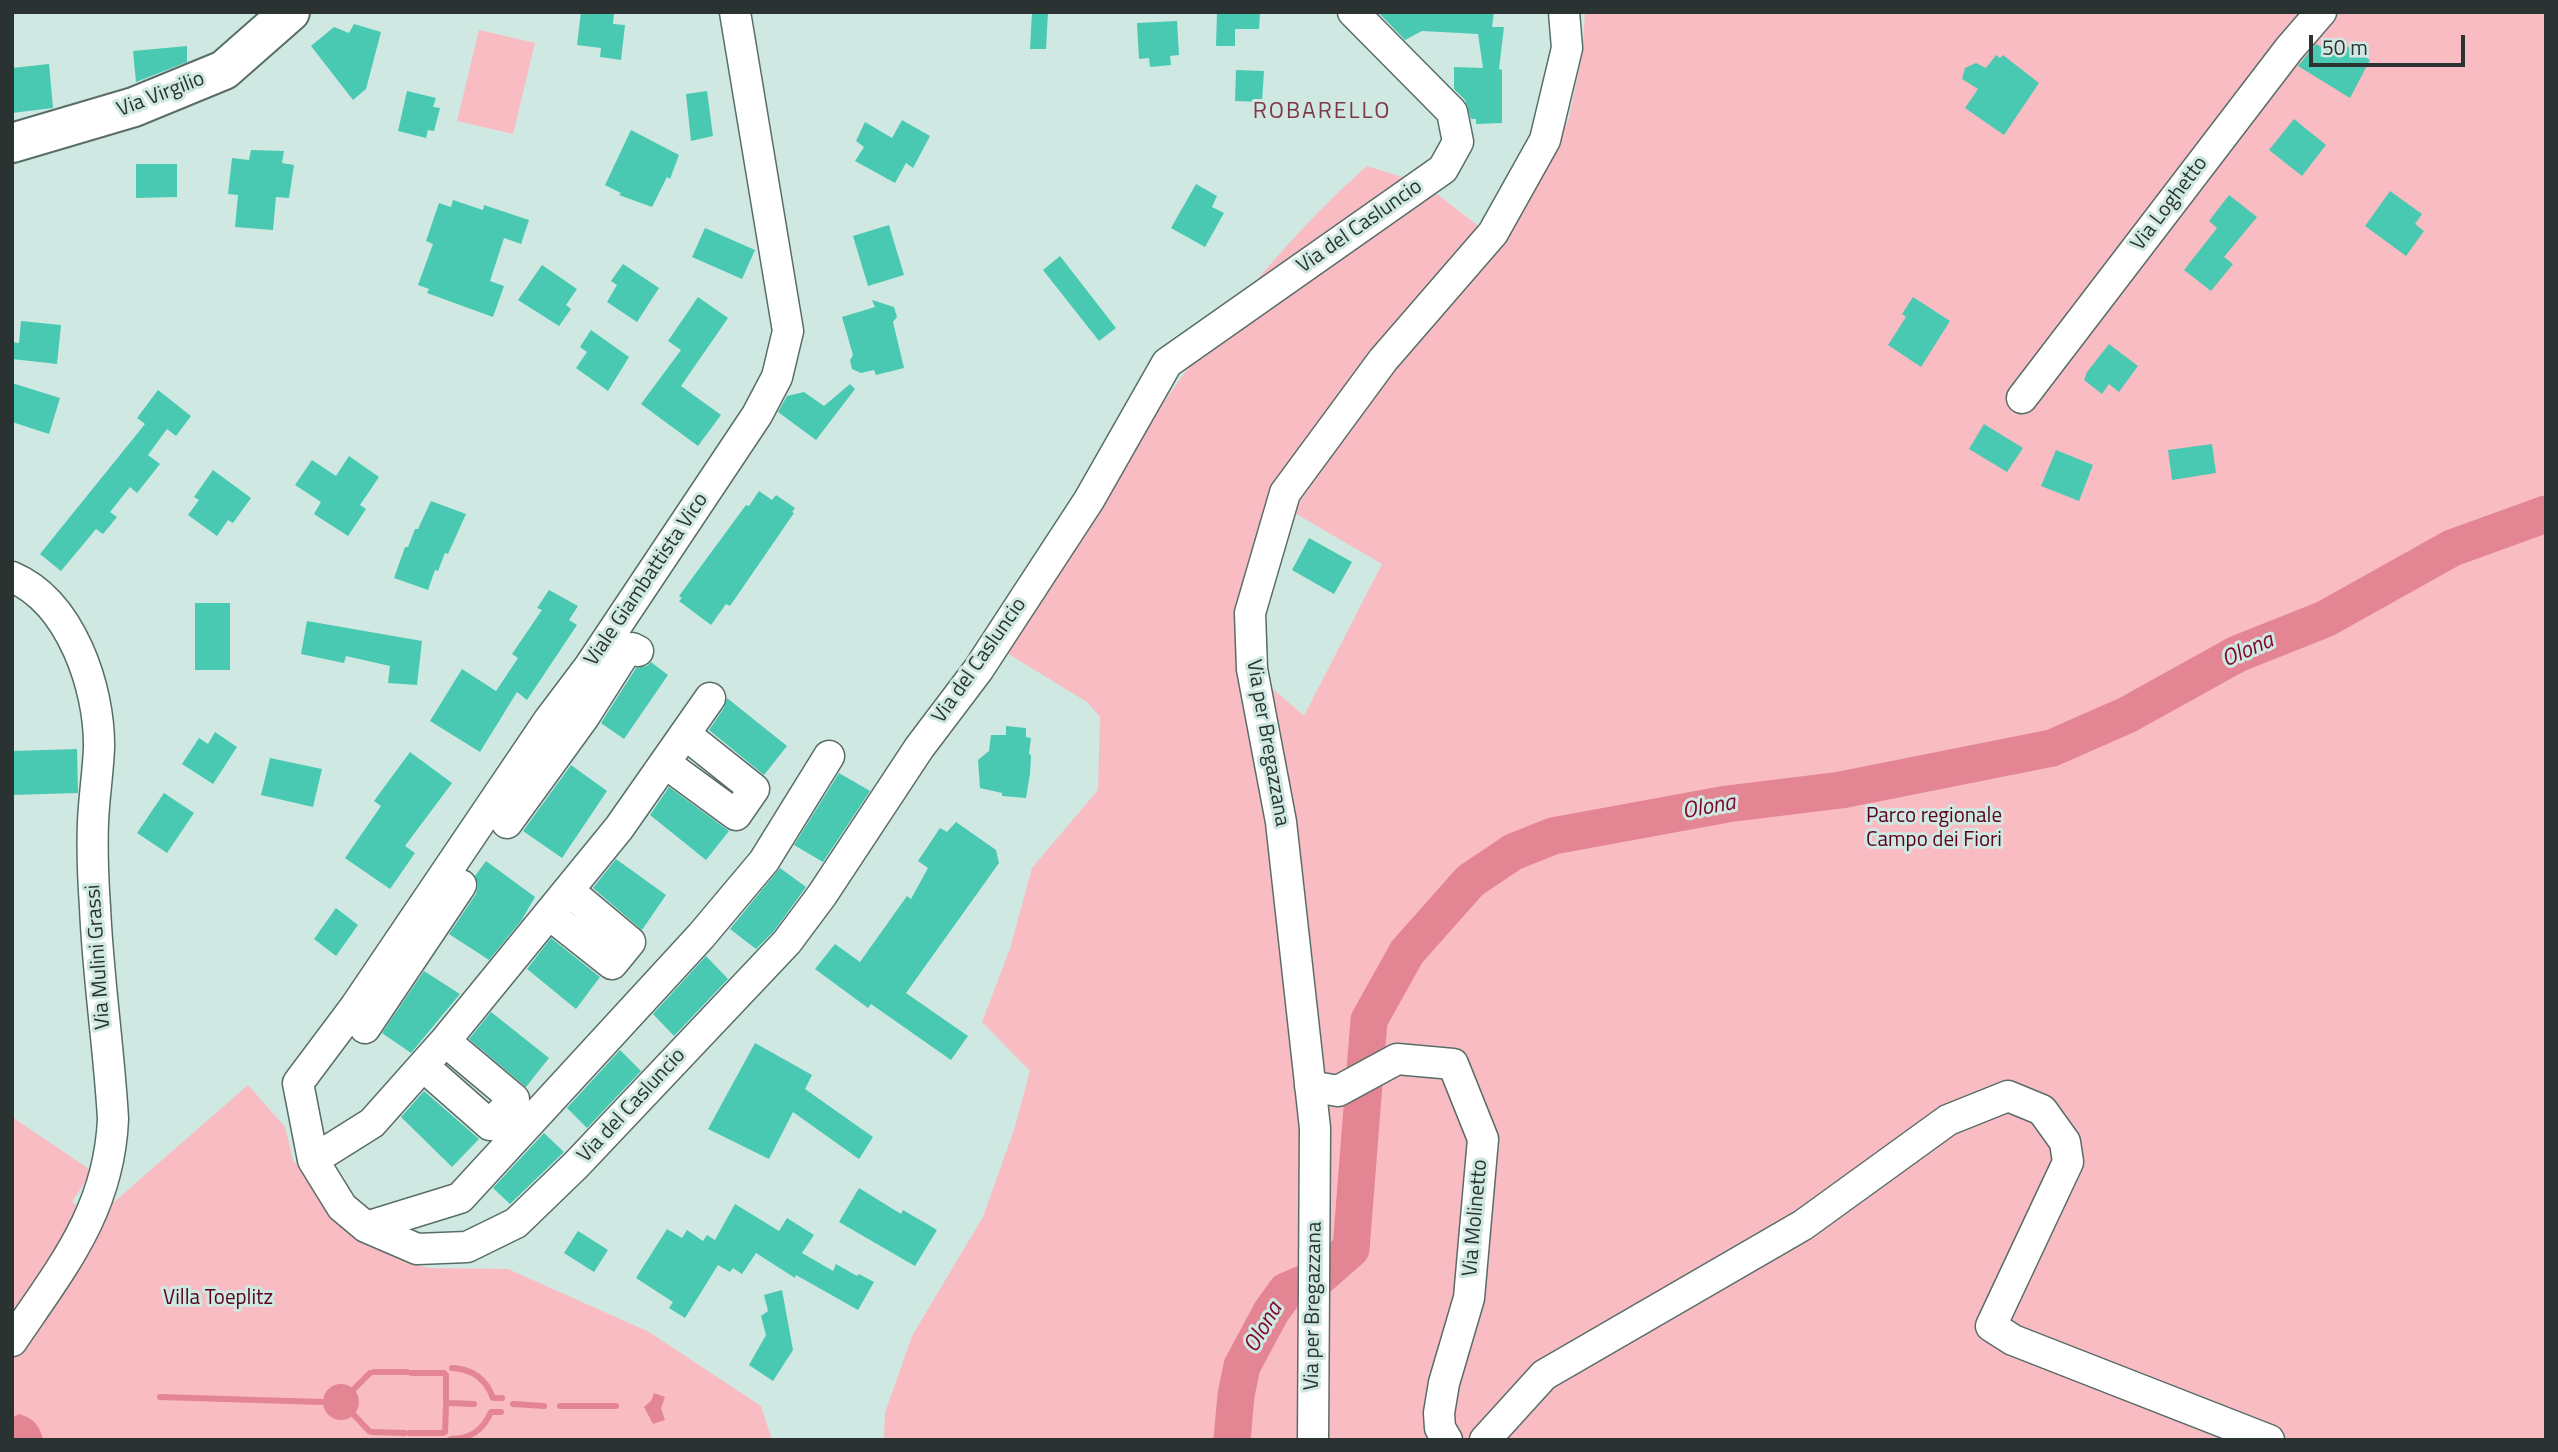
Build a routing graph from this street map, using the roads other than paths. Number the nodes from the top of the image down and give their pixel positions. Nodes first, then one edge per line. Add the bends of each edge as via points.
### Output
1 (254, 12) edge
2 (290, 12) edge
3 (735, 12) edge
4 (1353, 12) edge
5 (1564, 12) edge
6 (2321, 12) edge
7 (188, 86) junction
8 (12, 143) edge
9 (2022, 398) dead end
10 (12, 577) edge
11 (638, 651) dead end
12 (710, 698) dead end
13 (566, 731) junction
14 (685, 734) junction
15 (829, 756) dead end
16 (720, 762) junction
17 (665, 763) junction
18 (700, 789) junction
19 (507, 823) dead end
20 (477, 862) dead end
21 (569, 891) junction
22 (550, 915) junction
23 (600, 917) junction
24 (421, 940) junction
25 (581, 940) junction
26 (365, 1028) dead end
27 (446, 1041) junction
28 (423, 1066) junction
29 (481, 1071) junction
30 (298, 1083) joint
31 (1324, 1088) junction
32 (458, 1097) junction
33 (313, 1160) junction
34 (366, 1227) junction
35 (12, 1341) edge
36 (1313, 1440) edge
37 (1447, 1440) edge
38 (1485, 1440) edge
39 (2269, 1440) edge

1 - 7 main road
2 - 7 main road, Via Virgilio via 225,71
3 - 13 street, Viale Giambattista Vico via 788,331 778,377 589,667
4 - 34 street, Via del Casluncio via 1452,112 1458,142 1443,169 1167,363 1089,500 822,895 787,942 576,1165 516,1223 467,1247 417,1249
5 - 31 street, Via per Bregazzana via 1567,48 1545,140 1493,233 1383,360 1285,493 1250,613 1252,669 1282,822
6 - 9 street, Via Loghetto
7 - 8 main road, Via Virgilio
10 - 35 street, Via Mulini Grassi via 26,582 48,601 65,625 92,688 99,746 93,823 95,916 113,1119 112,1150 97,1203
11 - 13 street via 626,651
12 - 14 street
13 - 19 street
13 - 24 street, Viale Giambattista Vico
14 - 16 street
14 - 17 street
15 - 34 street via 764,861 460,1198
16 - 18 street
16 - 18 street via 754,789 736,815
17 - 18 street
17 - 21 street
20 - 24 street
21 - 22 street
21 - 23 street
22 - 25 street
22 - 27 street
23 - 25 street
23 - 25 street via 630,942 618,957 612,964
24 - 26 street
24 - 30 street, Viale Giambattista Vico via 355,1007
27 - 28 street
27 - 29 street
28 - 32 street
28 - 33 street via 372,1123
29 - 32 street
29 - 32 street via 514,1099 490,1125
30 - 33 street, Via del Casluncio
31 - 36 street, Via per Bregazzana via 1315,1128
31 - 37 street, Via Molinetto via 1397,1059 1453,1064 1483,1139 1468,1298 1439,1413
33 - 34 street, Via del Casluncio via 342,1207
38 - 39 street via 1544,1375 1803,1226 1948,1120 2008,1096 2042,1110 2065,1142 2068,1162 1991,1326 2013,1340

